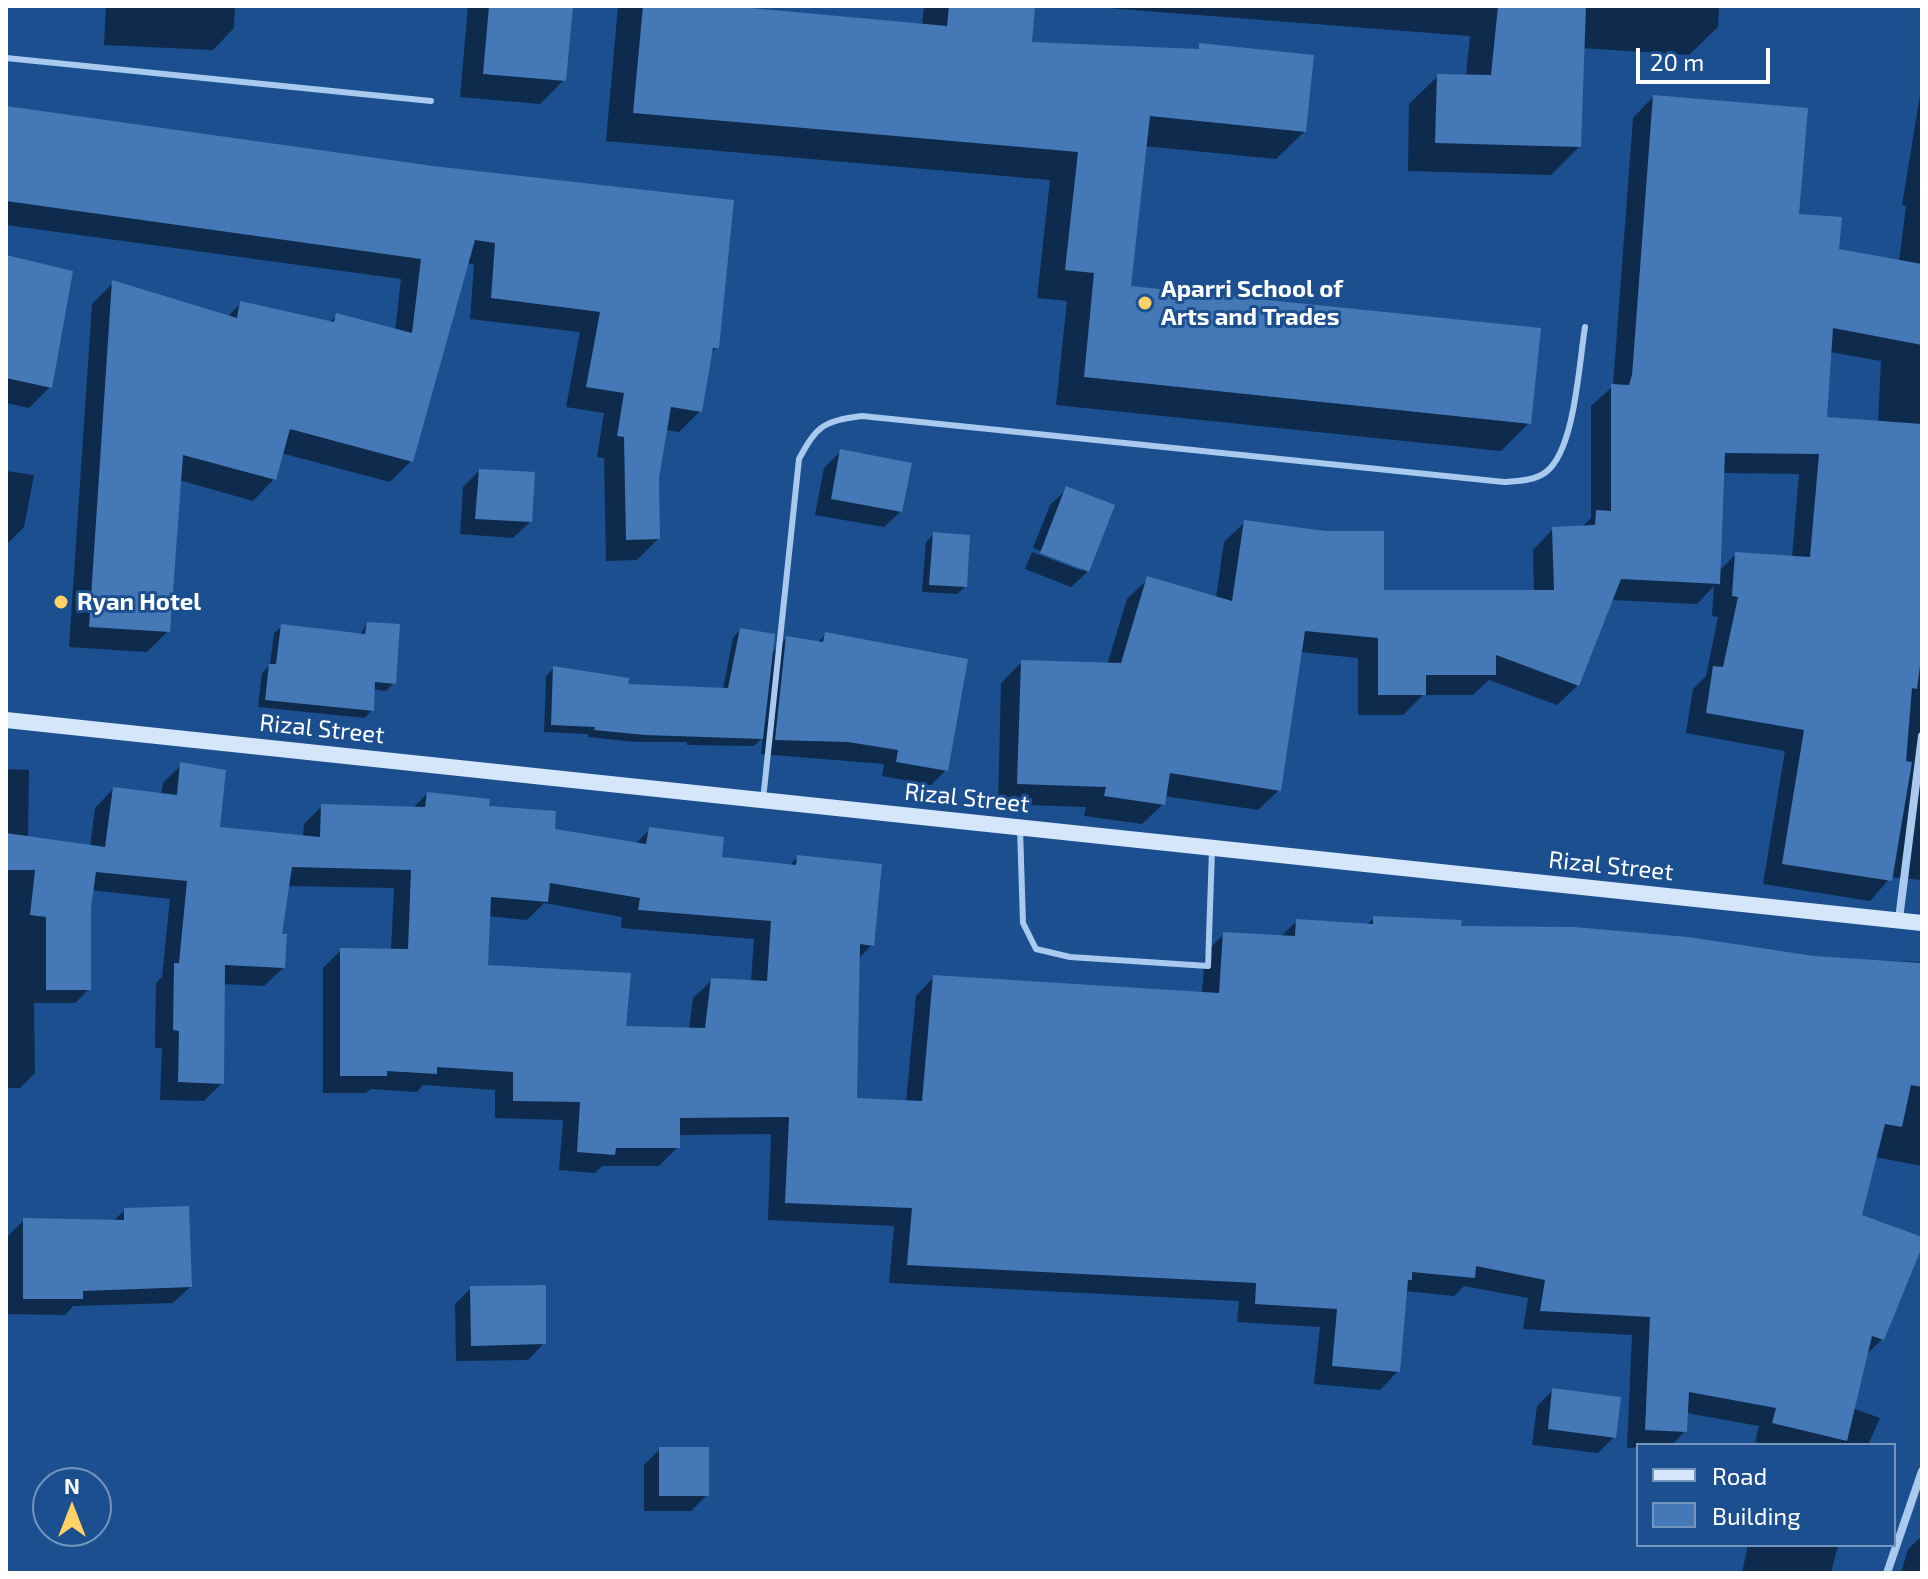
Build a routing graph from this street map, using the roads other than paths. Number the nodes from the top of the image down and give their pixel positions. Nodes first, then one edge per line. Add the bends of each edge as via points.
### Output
1 (6, 58) edge
2 (431, 101) dead end
3 (1585, 327) dead end
4 (6, 720) edge
5 (1922, 736) edge
6 (763, 800) junction
7 (1020, 828) junction
8 (1212, 847) junction
9 (1899, 919) junction
10 (1922, 923) edge
11 (1922, 1471) edge
12 (1896, 1547) edge
13 (1896, 1547) edge
14 (1887, 1573) edge

1 - 2 lane
3 - 6 lane via 1567,435 1556,463 1526,480 862,416 830,421 812,434 799,459
4 - 6 main road, Rizal Street
5 - 9 street
6 - 7 main road, Rizal Street
7 - 8 main road, Rizal Street
7 - 8 lane via 1023,923 1036,949 1070,957 1208,966
8 - 9 main road, Rizal Street
9 - 10 main road, Rizal Street
11 - 13 street
12 - 14 street

